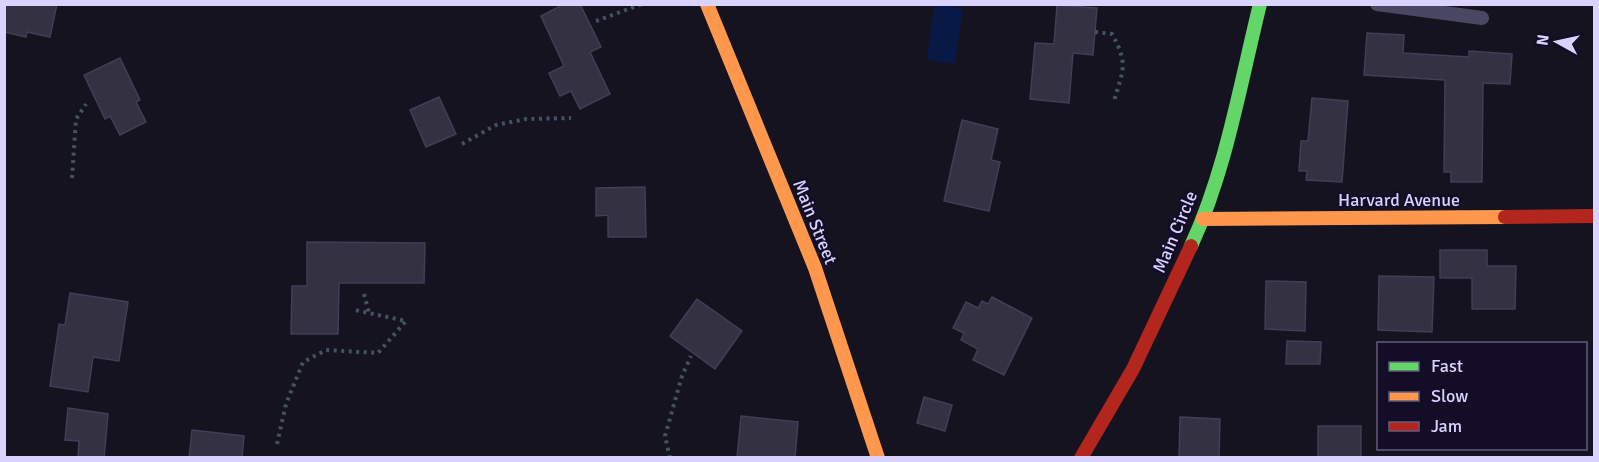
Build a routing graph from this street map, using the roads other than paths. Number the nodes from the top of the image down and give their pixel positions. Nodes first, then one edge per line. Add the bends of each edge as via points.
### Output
1 (707, 4) edge
2 (1260, 4) edge
3 (1377, 4) edge
4 (1482, 18) dead end
5 (1594, 216) edge
6 (1203, 219) junction
7 (878, 458) edge
8 (1082, 458) edge

1 - 7 street, Main Street via 815,268
2 - 6 street, Main Circle via 1224,153
3 - 4 lane
5 - 6 street, Harvard Avenue
6 - 8 street, Main Circle via 1133,369

